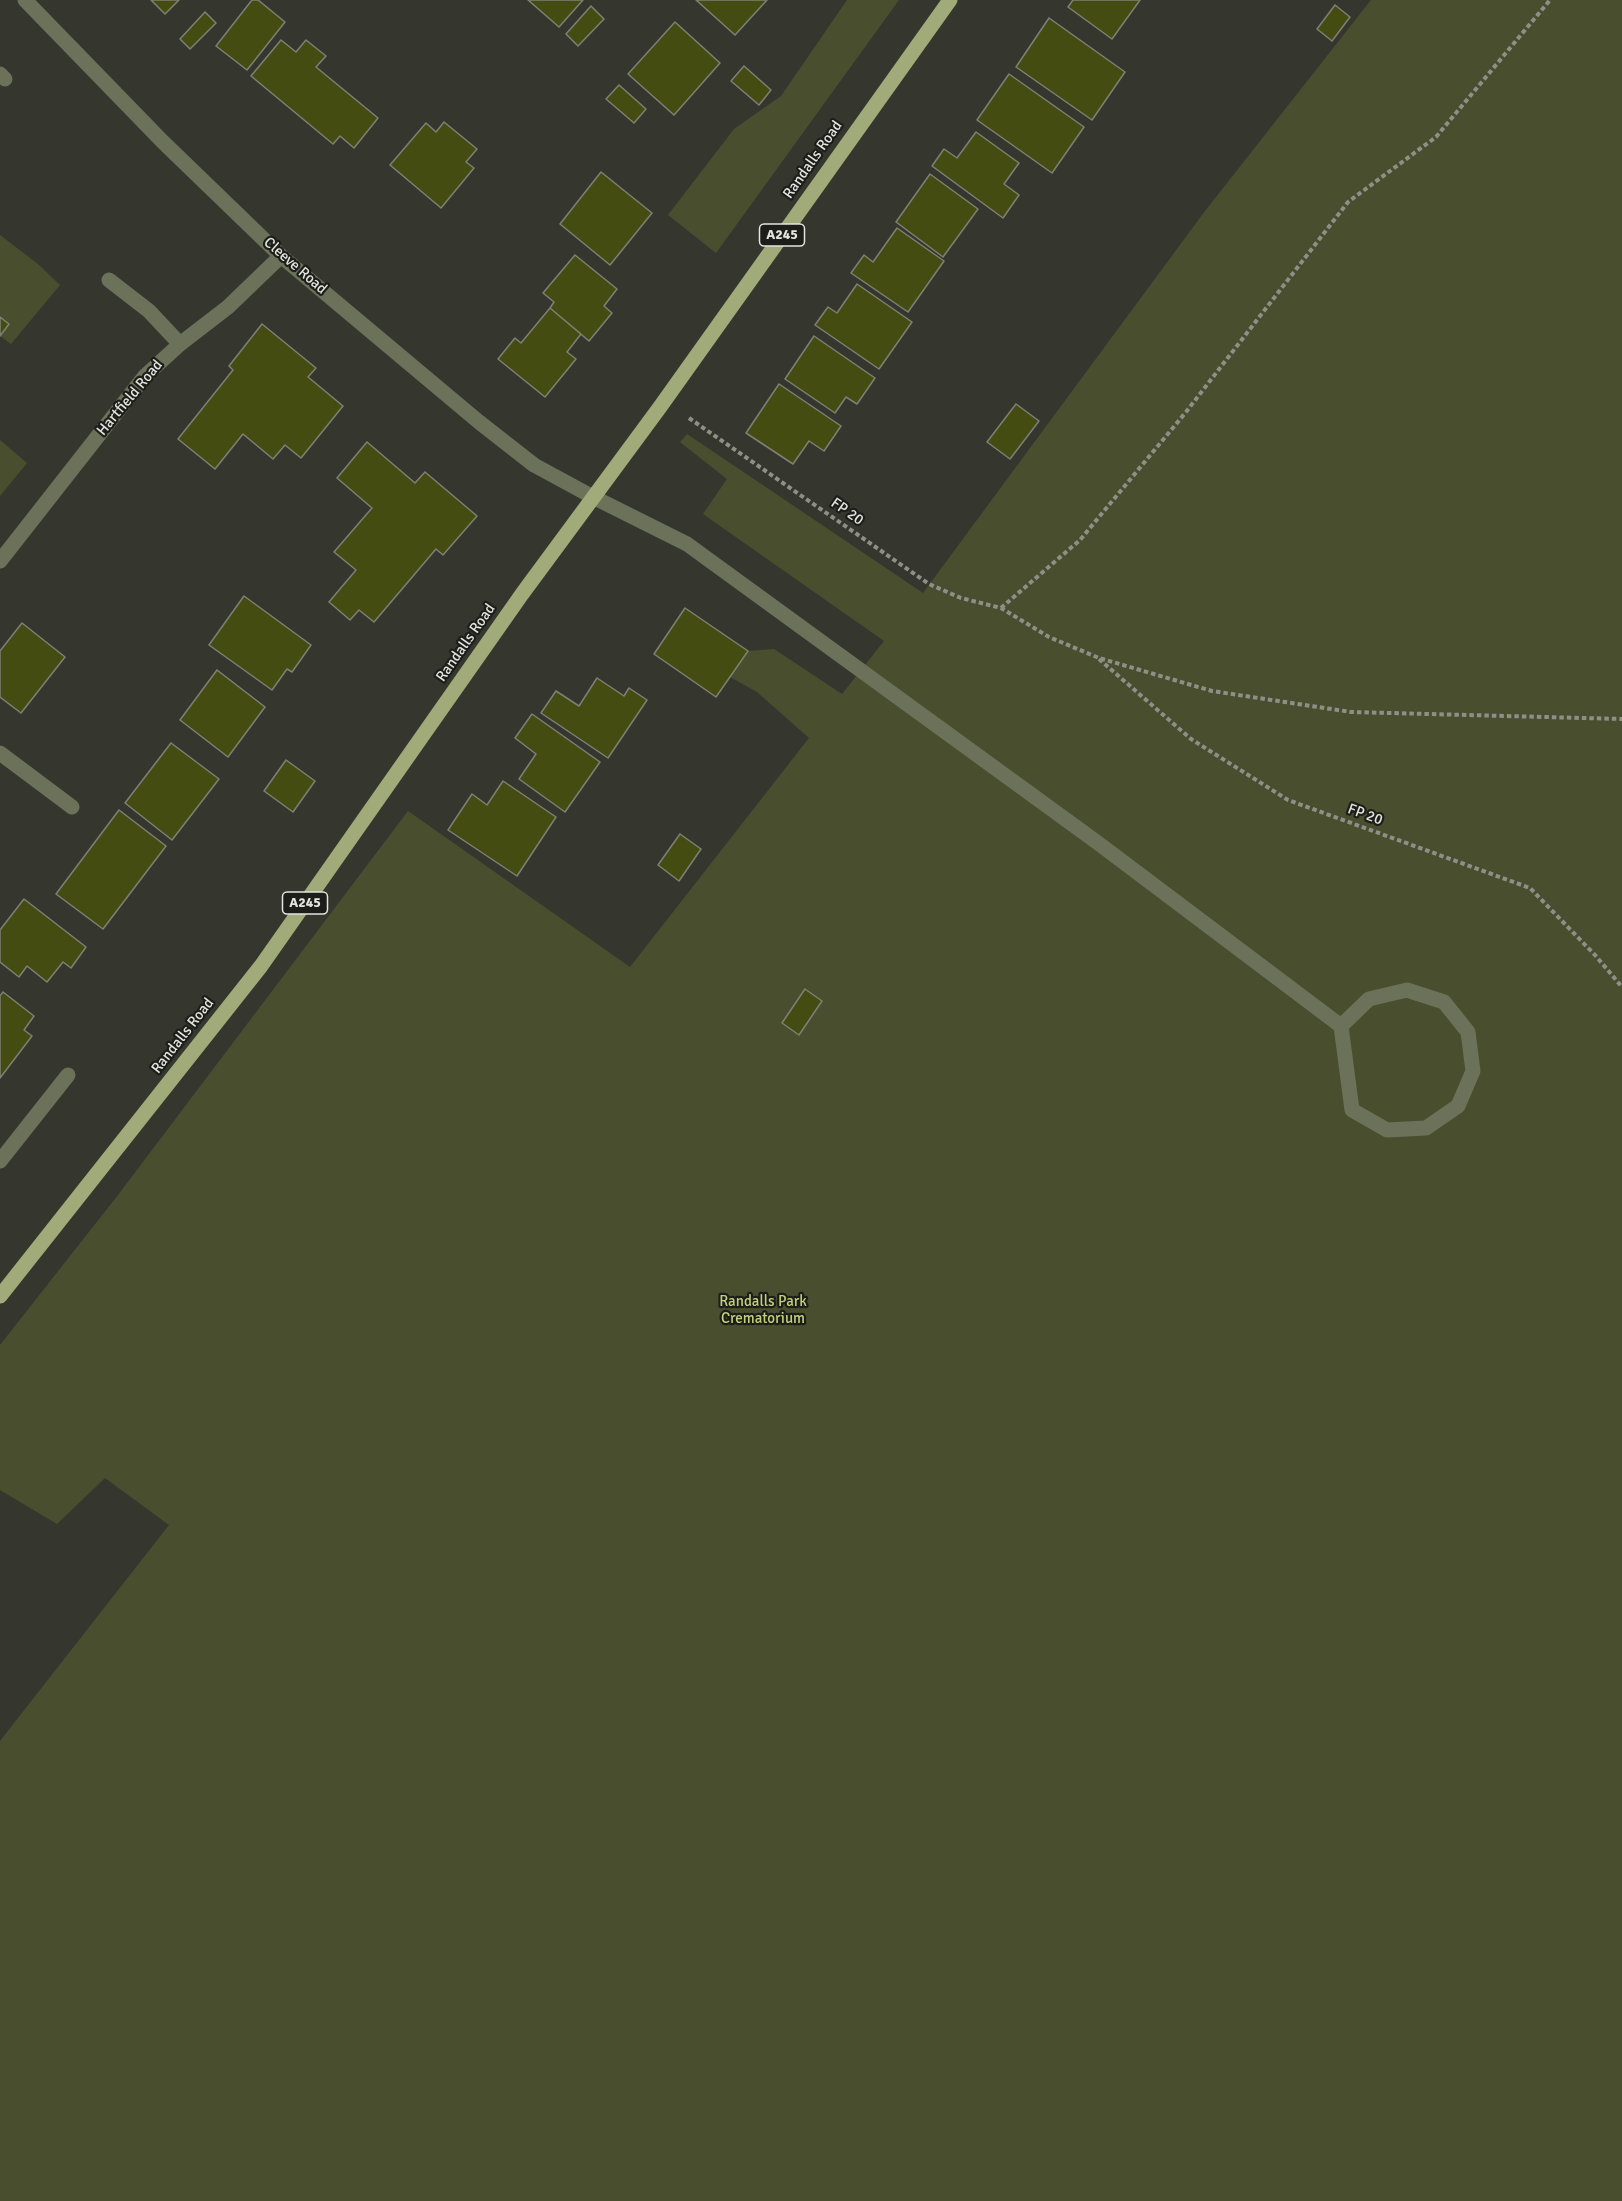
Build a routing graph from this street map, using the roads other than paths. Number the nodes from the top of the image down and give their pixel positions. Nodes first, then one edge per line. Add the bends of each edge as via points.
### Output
1 (26, 0) edge
2 (950, 0) edge
3 (281, 256) junction
4 (109, 280) dead end
5 (180, 344) junction
6 (593, 497) junction
7 (0, 561) edge
8 (0, 753) edge
9 (72, 807) dead end
10 (1341, 1026) junction
11 (68, 1075) dead end
12 (0, 1161) edge
13 (0, 1296) edge

1 - 3 street, Cleeve Road via 163,142
2 - 6 main road, Randalls Road / A245
3 - 5 street, Hartfield Road via 228,307
3 - 6 street, Cleeve Road via 527,459
4 - 5 street via 149,311
5 - 7 street, Hartfield Road via 145,376
6 - 10 street, Cleeve Road via 687,544 1098,843
6 - 13 main road, Randalls Road / A245 via 261,966
8 - 9 street
10 - 10 street via 1369,999 1407,990 1444,1002 1468,1032 1473,1071 1458,1106 1425,1128 1387,1130 1352,1110
11 - 12 street

